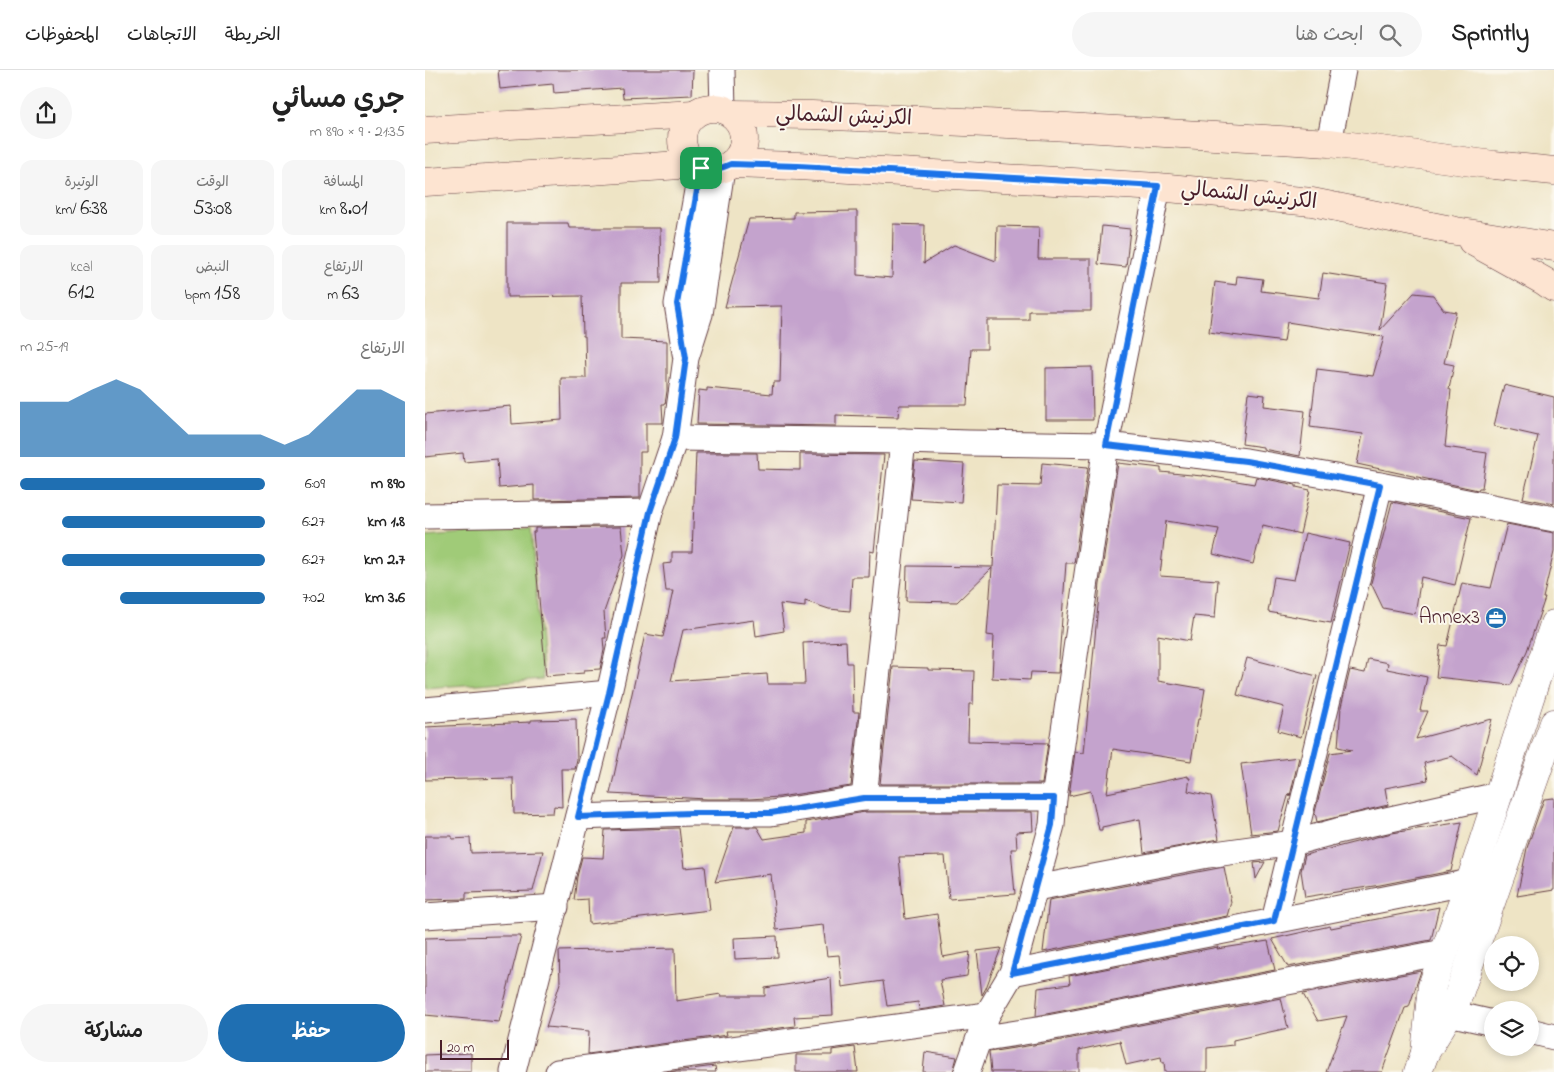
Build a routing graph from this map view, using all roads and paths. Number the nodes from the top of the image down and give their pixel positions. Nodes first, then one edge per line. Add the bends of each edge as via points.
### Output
1 (722, 70) edge
2 (1343, 70) edge
3 (728, 111) junction
4 (694, 114) junction
5 (425, 130) edge
6 (1329, 143) junction
7 (712, 166) junction
8 (1554, 171) edge
9 (425, 182) edge
10 (1158, 186) junction
11 (1456, 231) junction
12 (1554, 247) edge
13 (1554, 288) edge
14 (675, 438) junction
15 (903, 440) junction
16 (1106, 445) junction
17 (1380, 485) junction
18 (650, 512) junction
19 (425, 516) edge
20 (1554, 520) edge
21 (1554, 624) edge
22 (1547, 670) edge
23 (609, 693) junction
24 (425, 710) edge
25 (1554, 722) edge
26 (1498, 795) junction
27 (864, 798) junction
28 (1054, 798) junction
29 (578, 817) junction
30 (1293, 843) junction
31 (1470, 882) junction
32 (1036, 888) junction
33 (556, 908) junction
34 (425, 916) edge
35 (1274, 921) junction
36 (1444, 952) junction
37 (1012, 973) junction
38 (1449, 1013) junction
39 (987, 1015) junction
40 (1484, 1021) edge
41 (1539, 1033) edge
42 (1554, 1036) edge
43 (979, 1039) junction
44 (1422, 1062) edge
45 (513, 1072) edge
46 (558, 1072) edge
47 (967, 1072) edge

1 - 3 street
2 - 6 street
3 - 4 main road via 714,107
3 - 6 main road, الكرنيش الشمالي
3 - 7 main road via 743,130 743,149 738,158
4 - 5 main road
4 - 7 main road via 682,132 685,153 692,162
6 - 8 main road, الكرنيش الشمالي
7 - 9 main road, الكرنيش الشمالي
7 - 10 main road, الكرنيش الشمالي via 807,166
7 - 14 street via 677,304 686,358
10 - 11 main road, الكرنيش الشمالي via 1312,202
10 - 16 street
11 - 12 main road, الكرنيش الشمالي
11 - 13 main road
14 - 15 street
14 - 18 street
15 - 16 street
15 - 27 street
16 - 17 street via 1246,461
16 - 28 street
17 - 20 street
17 - 30 street
18 - 19 street
18 - 23 street
21 - 22 street
22 - 26 street
23 - 24 street
23 - 29 street
25 - 38 street via 1477,945
26 - 30 street
26 - 31 street
27 - 28 street
27 - 29 street via 771,813
28 - 32 street via 1052,825
29 - 33 street
30 - 32 street via 1209,855
30 - 35 street
31 - 35 street
31 - 36 street
32 - 37 street
33 - 34 street
33 - 45 street
35 - 37 street
36 - 43 street
36 - 44 street via 1432,986
37 - 39 street
38 - 40 street
38 - 44 street
39 - 43 street
39 - 46 street
41 - 42 street
43 - 47 street

